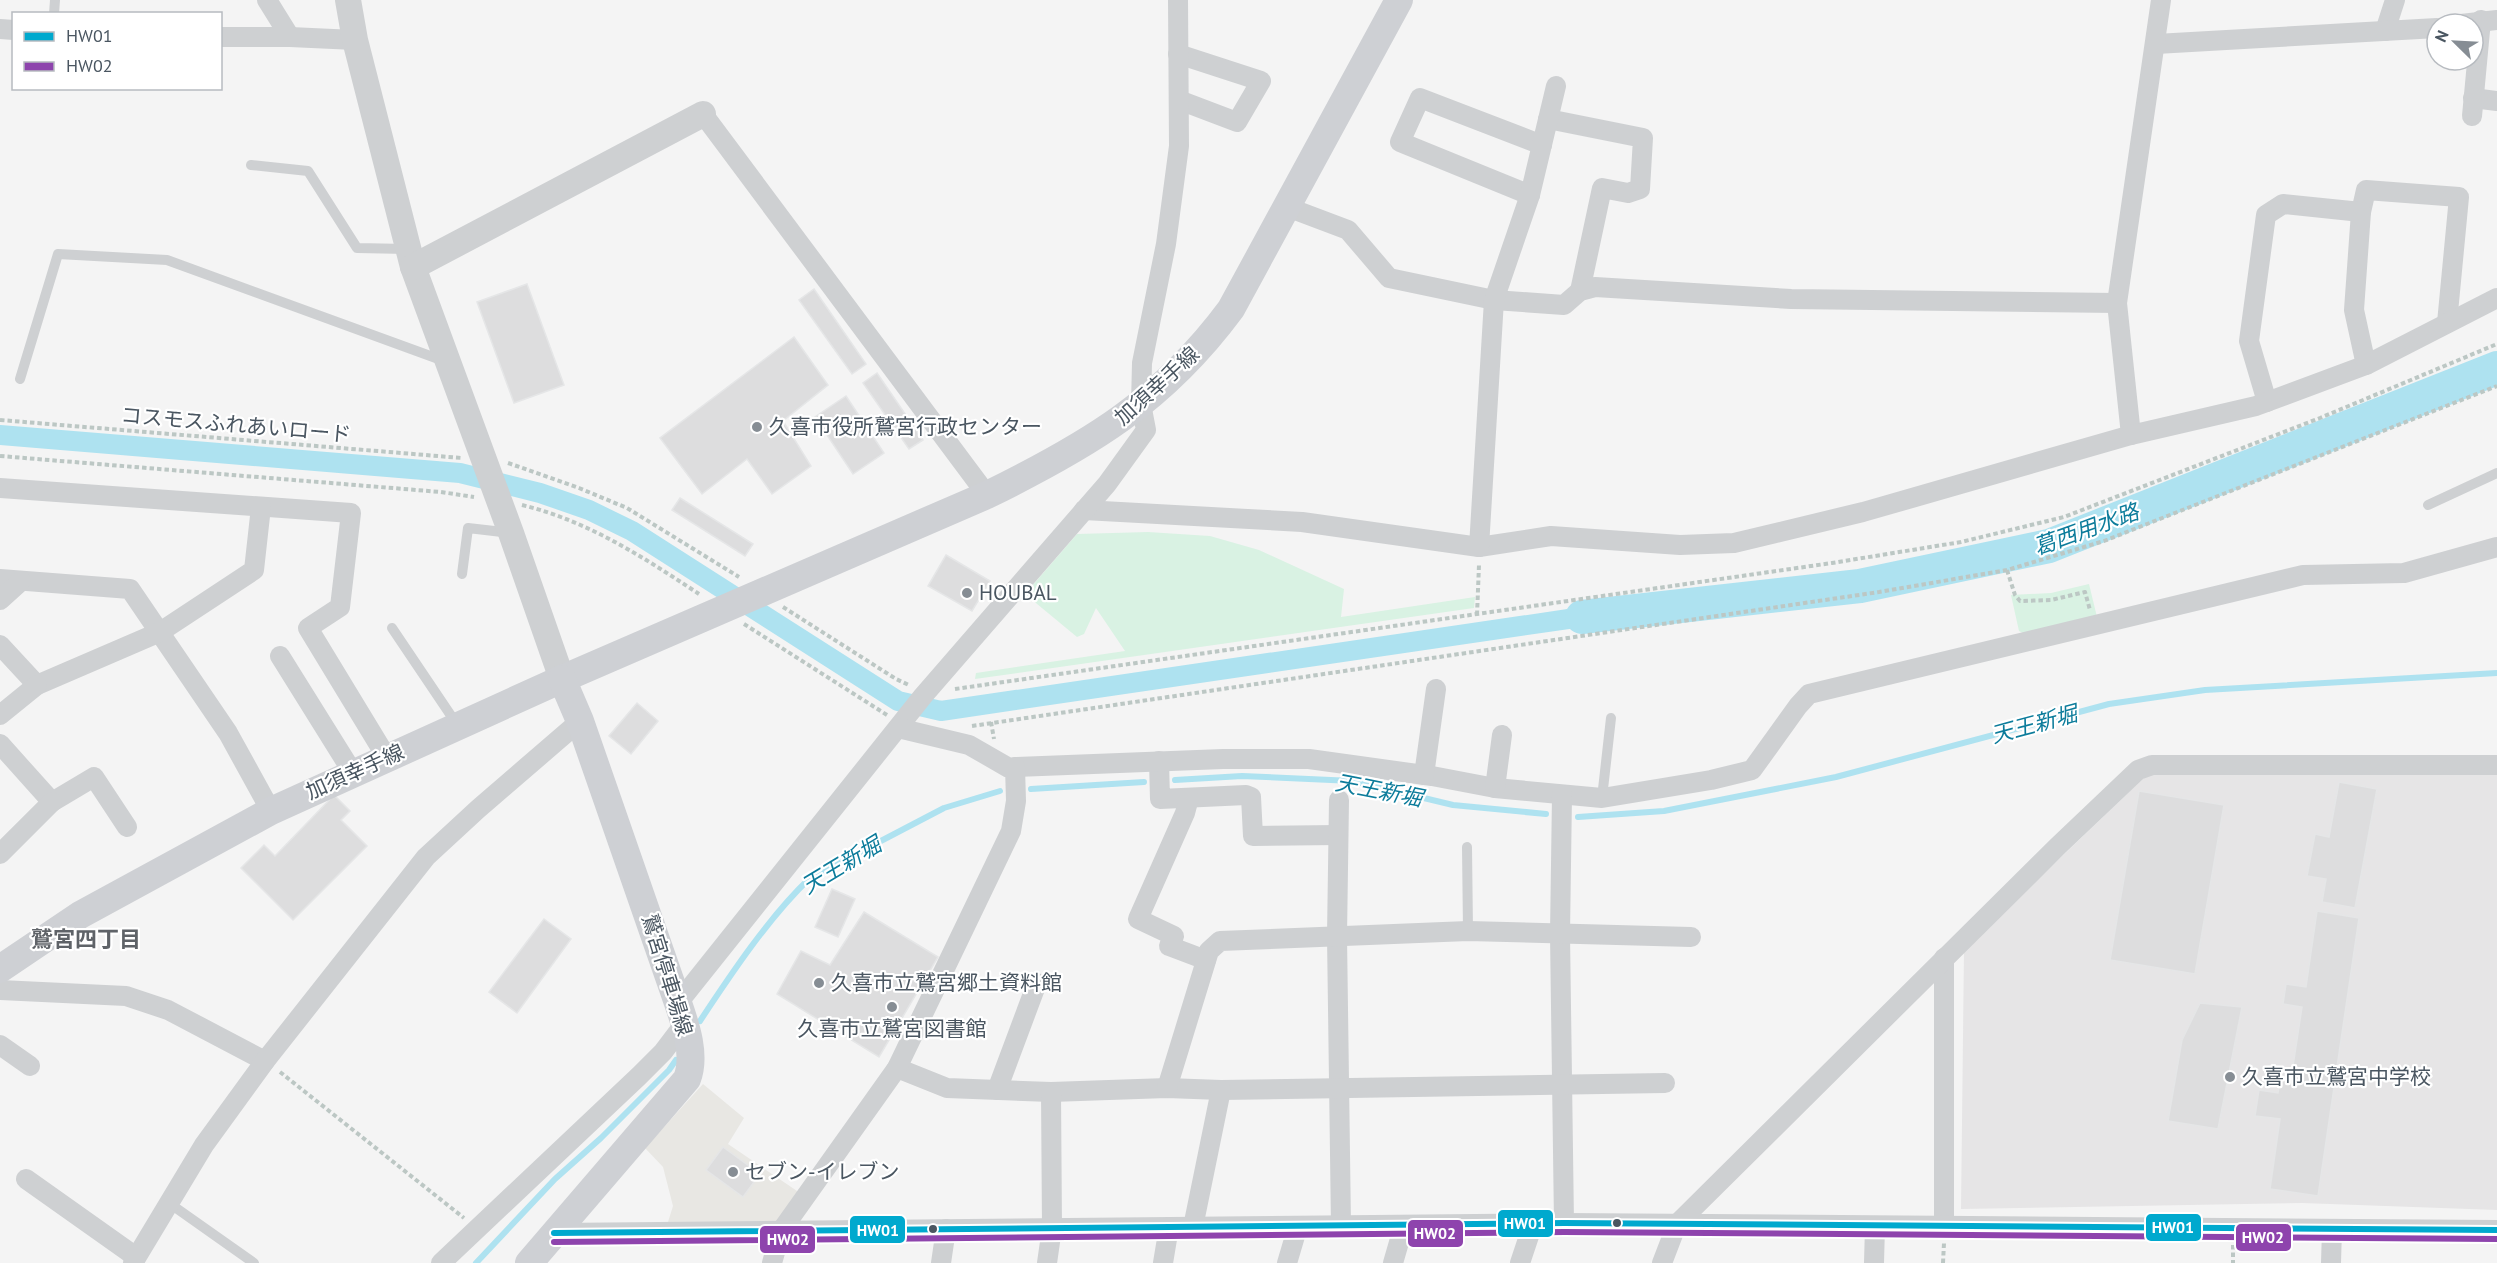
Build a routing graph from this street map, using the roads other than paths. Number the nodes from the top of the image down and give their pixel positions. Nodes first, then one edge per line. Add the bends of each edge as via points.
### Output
1 (267, 0) edge
2 (348, 0) edge
3 (1178, 0) edge
4 (1399, 0) edge
5 (2161, 0) edge
6 (2395, 0) edge
7 (2489, 20) edge
8 (2425, 29) edge
9 (2385, 31) junction
10 (290, 36) junction
11 (222, 37) edge
12 (355, 40) junction
13 (2156, 44) junction
14 (1178, 54) junction
15 (1556, 86) dead end
16 (1179, 100) junction
17 (2497, 101) edge
18 (703, 114) joint
19 (1548, 119) junction
20 (1542, 145) junction
21 (251, 165) dead end
22 (1530, 195) junction
23 (1287, 207) junction
24 (2361, 212) junction
25 (410, 258) junction
26 (1580, 291) junction
27 (2497, 298) edge
28 (1494, 300) junction
29 (2117, 303) junction
30 (2447, 323) junction
31 (447, 362) junction
32 (2366, 365) junction
33 (20, 379) dead end
34 (2266, 402) junction
35 (1141, 404) junction
36 (2131, 435) junction
37 (2497, 473) edge
38 (0, 489) edge
39 (987, 495) junction
40 (2428, 506) dead end
41 (261, 507) junction
42 (1084, 510) junction
43 (511, 533) junction
44 (1479, 547) junction
45 (2497, 547) edge
46 (462, 574) dead end
47 (0, 579) edge
48 (21, 581) junction
49 (0, 600) edge
50 (392, 628) dead end
51 (160, 632) junction
52 (0, 645) edge
53 (280, 656) dead end
54 (562, 679) junction
55 (37, 685) junction
56 (1436, 689) dead end
57 (0, 715) edge
58 (1611, 718) dead end
59 (580, 721) junction
60 (899, 721) junction
61 (458, 726) junction
62 (1502, 735) dead end
63 (0, 744) edge
64 (387, 758) junction
65 (1159, 761) junction
66 (2497, 765) edge
67 (1015, 767) junction
68 (353, 773) junction
69 (1424, 775) junction
70 (1495, 789) junction
71 (1562, 795) junction
72 (1189, 798) junction
73 (1602, 798) junction
74 (1339, 800) dead end
75 (52, 802) junction
76 (271, 811) junction
77 (127, 827) dead end
78 (1338, 835) junction
79 (1467, 847) dead end
80 (0, 854) edge
81 (1468, 932) junction
82 (1560, 934) junction
83 (1337, 936) junction
84 (1691, 937) dead end
85 (1944, 958) junction
86 (1206, 960) junction
87 (0, 969) edge
88 (1037, 983) dead end
89 (0, 990) edge
90 (682, 1013) junction
91 (0, 1045) edge
92 (265, 1061) junction
93 (30, 1066) dead end
94 (897, 1068) junction
95 (1665, 1083) dead end
96 (1563, 1086) junction
97 (1340, 1087) junction
98 (1167, 1088) junction
99 (997, 1090) junction
100 (1221, 1090) junction
101 (1051, 1092) junction
102 (26, 1179) dead end
103 (169, 1203) junction
104 (1564, 1223) junction
105 (1533, 1224) junction
106 (1677, 1224) junction
107 (1404, 1225) junction
108 (1298, 1226) junction
109 (1341, 1226) junction
110 (1875, 1226) junction
111 (1169, 1227) junction
112 (1193, 1227) junction
113 (1944, 1227) junction
114 (1052, 1228) junction
115 (946, 1229) junction
116 (2332, 1229) junction
117 (781, 1230) junction
118 (2497, 1230) edge
119 (554, 1233) junction
120 (135, 1260) edge
121 (254, 1263) edge
122 (441, 1263) edge
123 (529, 1263) edge
124 (772, 1263) edge
125 (941, 1263) edge
126 (1047, 1263) edge
127 (1163, 1263) edge
128 (1287, 1263) edge
129 (1393, 1263) edge
130 (1520, 1263) edge
131 (1662, 1263) edge
132 (1874, 1263) edge
133 (2331, 1263) edge

1 - 10 street
2 - 12 street
3 - 14 street
4 - 23 main road, 加須幸手線
5 - 13 street
6 - 9 street
7 - 17 street via 2472,107
8 - 9 street
9 - 13 street
10 - 11 street
10 - 12 street
12 - 25 street
13 - 29 street
14 - 16 street
14 - 16 street via 1261,81 1237,122
15 - 19 street
16 - 35 street via 1179,147 1166,244 1142,363
18 - 25 street
18 - 39 street
19 - 20 street
19 - 26 street via 1643,138 1640,189 1628,192 1602,188
20 - 22 street
20 - 22 street via 1420,98 1400,142
21 - 25 lane via 308,171 357,248
22 - 28 street
23 - 28 street via 1348,230 1389,278
23 - 35 main road, 加須幸手線 via 1231,309 1207,341
24 - 30 street via 2366,190 2458,197
24 - 32 street via 2354,310
24 - 34 street via 2283,204 2266,215 2249,341
25 - 31 street
26 - 28 street via 1564,305
26 - 29 street via 1595,287 1791,299
27 - 30 street
28 - 44 street
29 - 36 street
30 - 32 street
31 - 33 lane via 167,260 58,254
31 - 43 street
32 - 34 street
34 - 36 street
35 - 39 main road, 加須幸手線 via 1102,434
35 - 42 street via 1146,430
36 - 44 street via 1863,512 1734,543 1680,546 1551,536
37 - 40 lane
38 - 41 street
39 - 54 main road, 加須幸手線
41 - 51 street via 254,570
41 - 64 street via 351,513 340,607 308,628
42 - 44 street via 1302,522
42 - 60 street via 920,691
43 - 46 lane via 468,528
43 - 54 street
45 - 73 street via 2404,573 2303,575 1809,694 1752,770
47 - 48 street
48 - 49 street
48 - 51 street via 130,589
50 - 61 lane
51 - 55 street
51 - 76 street via 228,733
52 - 55 street
53 - 68 street
54 - 59 main road, 鷲宮停車場線
54 - 61 main road, 加須幸手線
55 - 57 street
56 - 69 street
58 - 73 lane
59 - 90 main road, 鷲宮停車場線
59 - 92 street via 426,857
60 - 67 street via 969,745 1009,768
60 - 90 street
61 - 64 main road, 加須幸手線
62 - 70 street
63 - 75 street
64 - 68 main road, 加須幸手線
65 - 67 street
65 - 69 street via 1309,759
65 - 72 street via 1160,798
66 - 85 street via 2152,765 2138,770
67 - 94 street via 1016,801 1011,831
68 - 76 main road, 加須幸手線
69 - 70 street
70 - 71 street
71 - 73 street
71 - 82 street
72 - 78 street via 1251,797 1253,836
72 - 86 street via 1138,919 1174,936 1169,946
74 - 78 street
75 - 77 street via 94,777
75 - 80 street
76 - 87 main road, 加須幸手線 via 80,915
78 - 83 street
79 - 81 lane
81 - 82 street
81 - 83 street
82 - 84 street
82 - 96 street
83 - 86 street via 1220,941
83 - 97 street
85 - 106 street
85 - 113 street
86 - 98 street
88 - 99 street
89 - 92 street via 126,996 168,1010
90 - 119 main road, 鷲宮停車場線 via 692,1067 687,1080
90 - 122 street via 663,1052
91 - 93 street
92 - 103 street via 204,1145
94 - 99 street via 947,1088
94 - 117 street
95 - 96 street
96 - 97 street
96 - 104 street
97 - 100 street
97 - 109 street
98 - 100 street
98 - 101 street
99 - 101 street
100 - 112 street
101 - 114 street
102 - 120 street
103 - 120 street
103 - 121 lane
104 - 105 street
104 - 106 street
105 - 107 street
105 - 130 street
106 - 110 street
106 - 131 street
107 - 109 street
107 - 129 street
108 - 109 street
108 - 112 street
108 - 128 street
110 - 113 street
110 - 132 street
111 - 112 street
111 - 114 street
111 - 127 street
113 - 116 street
114 - 115 street
114 - 126 street
115 - 117 street
115 - 125 street
116 - 118 street
116 - 133 street
117 - 119 street
117 - 124 street
119 - 123 main road, 鷲宮停車場線

